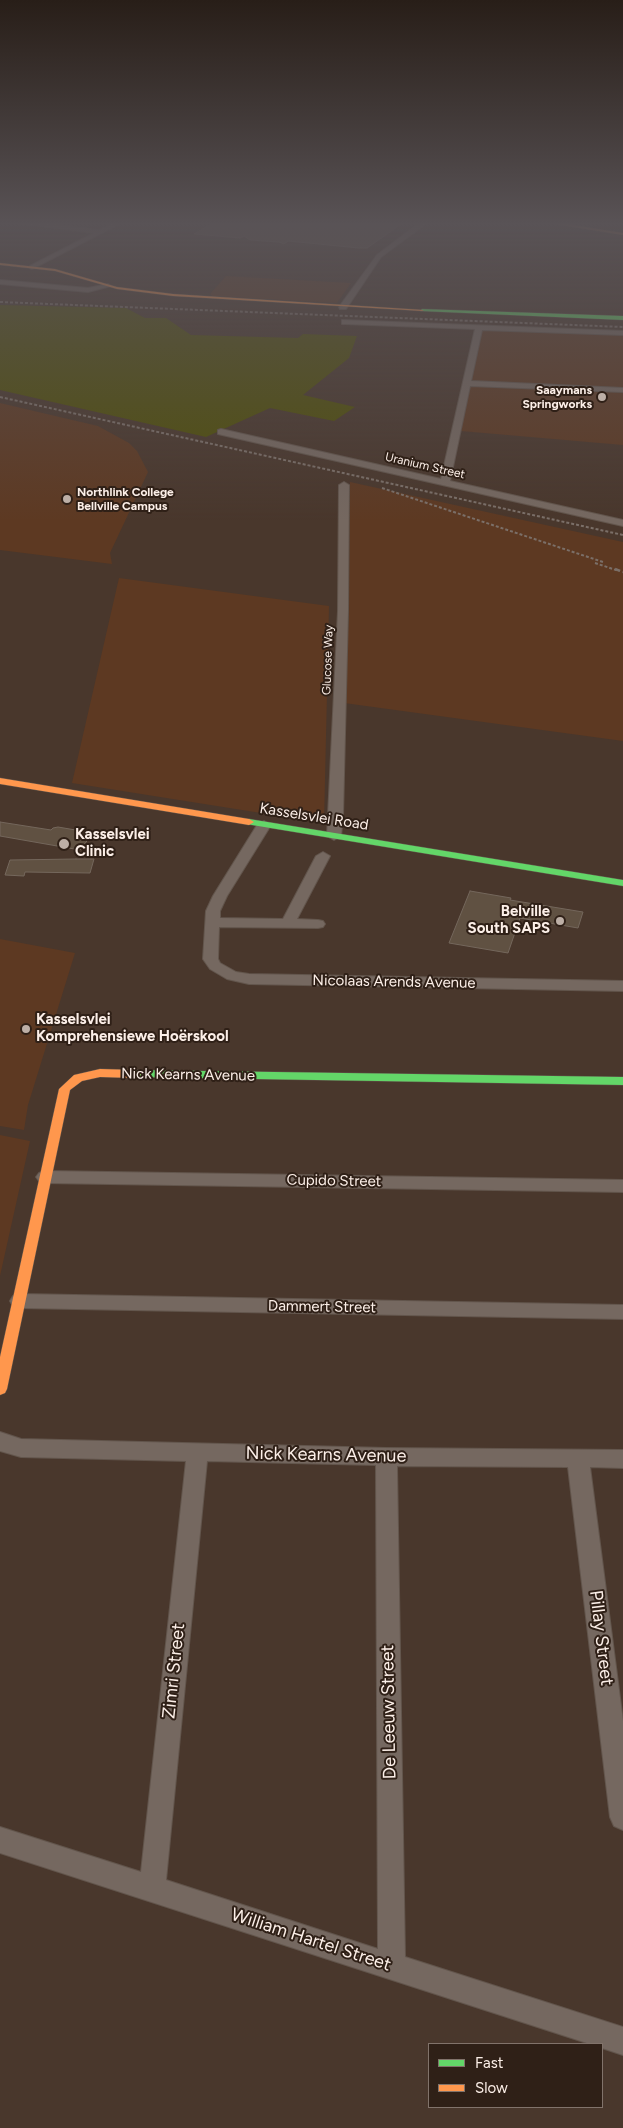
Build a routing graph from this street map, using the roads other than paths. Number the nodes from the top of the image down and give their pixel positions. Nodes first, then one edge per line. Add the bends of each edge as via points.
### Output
1 (354, 322) edge
2 (478, 327) junction
3 (623, 333) edge
4 (467, 383) junction
5 (623, 390) edge
6 (221, 432) dead end
7 (445, 483) junction
8 (344, 485) dead end
9 (623, 523) edge
10 (0, 781) edge
11 (264, 825) junction
12 (334, 836) junction
13 (323, 856) dead end
14 (623, 883) edge
15 (212, 922) junction
16 (288, 923) junction
17 (318, 924) dead end
18 (623, 986) edge
19 (623, 1081) edge
20 (45, 1176) junction
21 (623, 1186) edge
22 (20, 1301) junction
23 (623, 1312) edge
24 (0, 1389) edge
25 (0, 1442) edge
26 (197, 1452) junction
27 (386, 1457) junction
28 (578, 1459) junction
29 (623, 1459) edge
30 (623, 1817) edge
31 (0, 1840) edge
32 (152, 1889) junction
33 (392, 1966) junction
34 (623, 2041) edge

1 - 2 street
2 - 3 street
2 - 4 street
4 - 5 street
4 - 7 street
6 - 7 street, Uranium Street
7 - 9 street, Uranium Street
8 - 12 street, Glucose Way via 343,611
10 - 11 street, Kasselsvlei Road
11 - 12 street, Kasselsvlei Road
11 - 15 street, Nicolaas Arends Avenue via 220,896
12 - 14 street, Kasselsvlei Road
13 - 16 street
15 - 16 street
15 - 18 street, Nicolaas Arends Avenue via 210,959 223,972 242,978
16 - 17 street
19 - 20 street, Nick Kearns Avenue via 86,1075 73,1080 66,1088
20 - 21 street, Cupido Street
20 - 22 street, Nick Kearns Avenue
22 - 23 street, Dammert Street
22 - 24 street, Nick Kearns Avenue
25 - 26 street, Nick Kearns Avenue via 21,1448
26 - 27 street, Nick Kearns Avenue
26 - 32 street, Zimri Street
27 - 28 street, Nick Kearns Avenue
27 - 33 street, De Leeuw Street
28 - 29 street, Nick Kearns Avenue
28 - 30 street, Pillay Street
31 - 32 street, William Hartel Street
32 - 33 street, William Hartel Street
33 - 34 street, William Hartel Street

